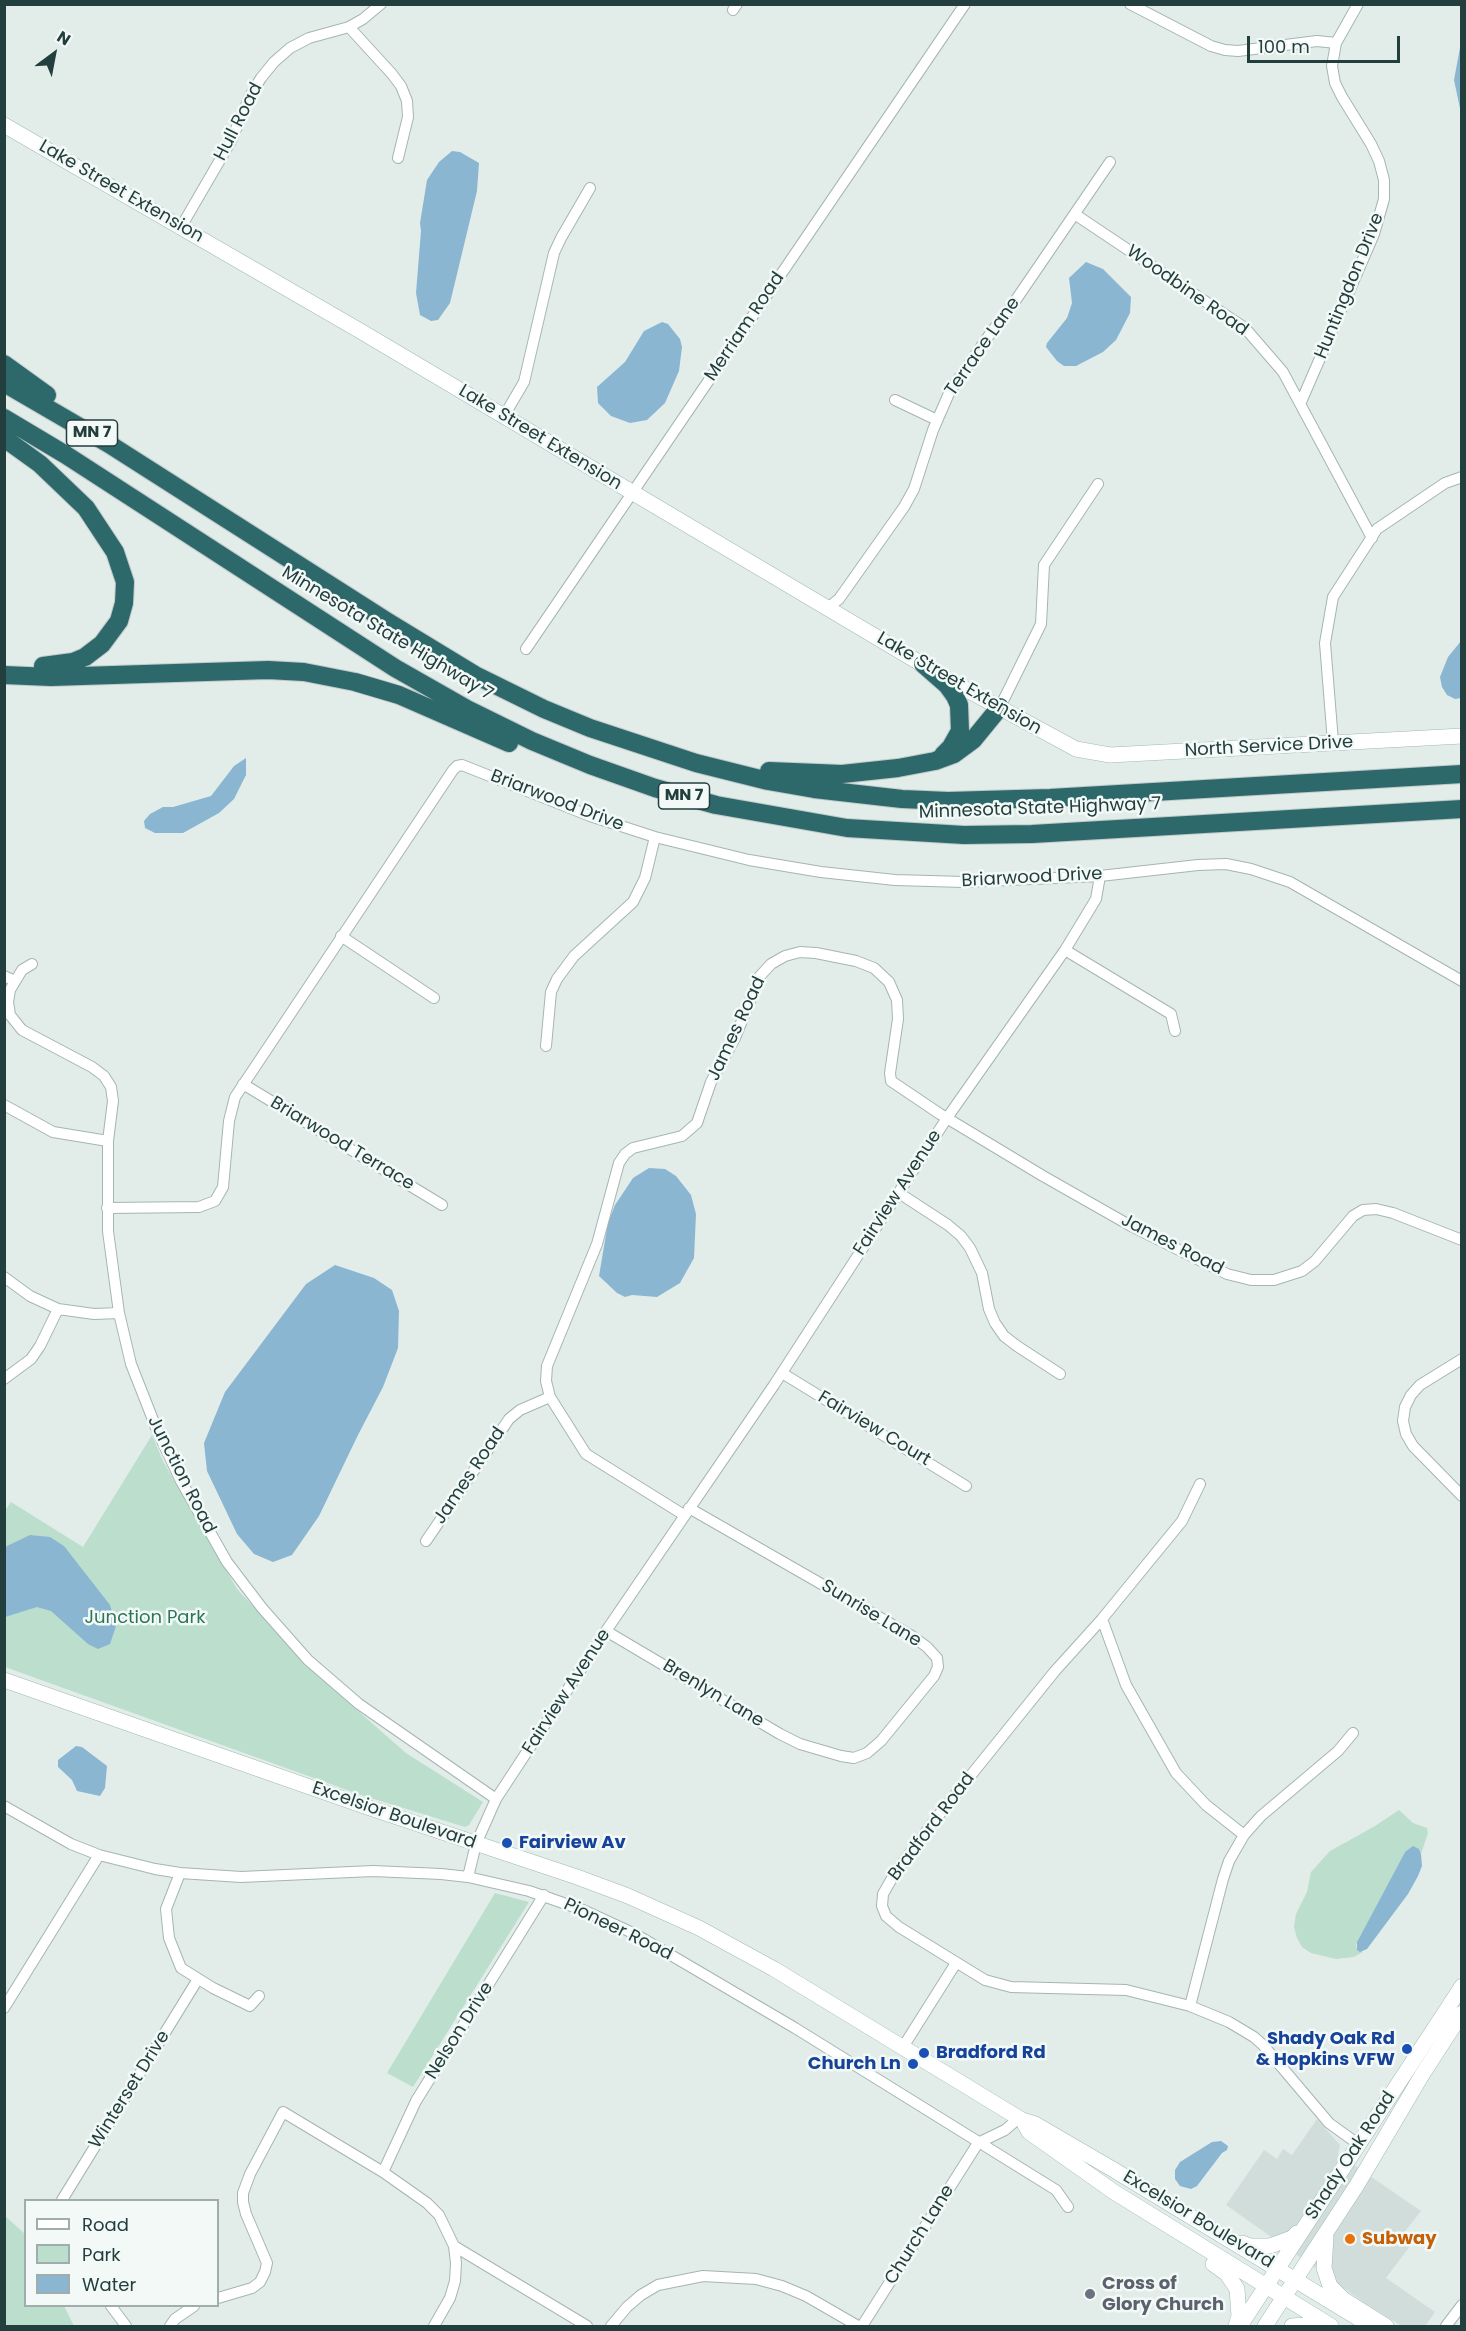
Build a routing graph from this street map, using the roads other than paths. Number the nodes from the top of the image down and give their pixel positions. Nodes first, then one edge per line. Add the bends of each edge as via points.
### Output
1 (381, 4) edge
2 (965, 4) edge
3 (1130, 4) edge
4 (1358, 4) edge
5 (349, 27) junction
6 (1336, 43) junction
7 (4, 125) edge
8 (398, 158) dead end
9 (1110, 162) dead end
10 (590, 188) dead end
11 (1076, 215) junction
12 (181, 227) junction
13 (4, 363) edge
14 (4, 383) edge
15 (895, 400) dead end
16 (1301, 402) junction
17 (504, 416) junction
18 (4, 418) edge
19 (937, 420) junction
20 (4, 438) edge
21 (1461, 477) edge
22 (1098, 484) dead end
23 (179, 487) junction
24 (634, 493) junction
25 (1372, 538) junction
26 (829, 607) junction
27 (526, 649) dead end
28 (4, 664) edge
29 (922, 664) junction
30 (4, 675) edge
31 (1000, 707) junction
32 (1461, 736) edge
33 (1333, 742) junction
34 (1076, 749) joint
35 (666, 754) junction
36 (935, 760) junction
37 (1461, 774) edge
38 (655, 788) junction
39 (1461, 809) edge
40 (655, 837) junction
41 (1100, 876) junction
42 (341, 936) junction
43 (1065, 950) junction
44 (32, 964) dead end
45 (4, 975) edge
46 (15, 981) junction
47 (1461, 981) edge
48 (434, 998) dead end
49 (1175, 1031) dead end
50 (546, 1046) dead end
51 (243, 1084) junction
52 (4, 1105) edge
53 (947, 1118) junction
54 (108, 1141) junction
55 (899, 1192) junction
56 (442, 1205) dead end
57 (107, 1208) junction
58 (1461, 1240) edge
59 (4, 1277) edge
60 (58, 1309) junction
61 (119, 1313) junction
62 (1461, 1359) edge
63 (782, 1373) junction
64 (1060, 1374) dead end
65 (4, 1379) edge
66 (550, 1396) junction
67 (1200, 1484) dead end
68 (966, 1486) dead end
69 (1461, 1496) edge
70 (687, 1512) junction
71 (426, 1541) dead end
72 (1102, 1619) junction
73 (606, 1631) junction
74 (4, 1680) edge
75 (1353, 1733) dead end
76 (823, 1752) joint
77 (495, 1798) junction
78 (4, 1806) edge
79 (1244, 1835) junction
80 (476, 1844) junction
81 (99, 1855) junction
82 (180, 1873) junction
83 (468, 1877) junction
84 (544, 1895) junction
85 (956, 1963) junction
86 (198, 1979) junction
87 (1461, 1986) edge
88 (260, 1996) dead end
89 (1190, 2006) junction
90 (4, 2008) edge
91 (1461, 2013) edge
92 (903, 2047) junction
93 (1021, 2119) junction
94 (978, 2143) junction
95 (1358, 2144) junction
96 (383, 2172) junction
97 (1114, 2192) junction
98 (63, 2199) edge
99 (1068, 2207) dead end
100 (1307, 2222) junction
101 (1328, 2229) junction
102 (1227, 2238) junction
103 (454, 2246) junction
104 (1278, 2269) junction
105 (1295, 2280) junction
106 (1265, 2287) junction
107 (1283, 2297) junction
108 (219, 2298) edge
109 (1461, 2304) edge
110 (112, 2307) edge
111 (193, 2307) edge
112 (126, 2326) edge
113 (170, 2326) edge
114 (434, 2326) edge
115 (587, 2326) edge
116 (611, 2326) edge
117 (858, 2326) edge
118 (862, 2326) edge
119 (1238, 2326) edge
120 (1265, 2326) edge
121 (1292, 2326) edge
122 (1317, 2326) edge
123 (1331, 2326) edge
124 (1371, 2326) edge
125 (1386, 2326) edge
126 (1446, 2326) edge

1 - 5 street, Hull Road
2 - 24 street, Merriam Road
3 - 6 street via 1225,50 1317,41
4 - 6 street, Huntingdon Drive
5 - 8 street via 392,74 407,102 408,117
5 - 12 street, Hull Road via 309,38 274,62 250,96 231,141
6 - 16 street, Huntingdon Drive via 1332,66 1335,82 1379,161 1383,199 1374,234
7 - 12 main road, Lake Street Extension
9 - 11 street, Terrace Lane
10 - 17 street via 554,253 524,382
11 - 16 street, Woodbine Road via 1245,328 1283,372
11 - 19 street, Terrace Lane via 957,382
12 - 17 main road, Lake Street Extension
13 - 23 highway
14 - 23 highway, Minnesota State Highway 7 / MN 7
15 - 19 street
16 - 25 street, Woodbine Road
17 - 24 main road, Lake Street Extension
18 - 38 highway, Minnesota State Highway 7 / MN 7 via 432,690 531,741
19 - 26 street, Terrace Lane via 922,470 904,507 839,599
20 - 28 highway via 49,471 91,515 115,552 125,592 115,629 85,657 61,665
21 - 25 street via 1400,512 1377,529
22 - 31 street via 1044,565 1041,624
23 - 35 highway, Minnesota State Highway 7 / MN 7 via 475,675 580,724
24 - 26 main road, Lake Street Extension
24 - 27 street, Merriam Road
25 - 33 street via 1333,597 1325,644
26 - 29 main road, Lake Street Extension
29 - 31 main road, Lake Street Extension
29 - 36 highway via 955,696 961,712 957,739
30 - 38 highway via 268,670 322,675 399,695 560,763
31 - 34 main road, Lake Street Extension
31 - 36 highway via 973,740 954,754
32 - 33 main road, North Service Drive
33 - 34 main road, North Service Drive via 1110,755
35 - 36 highway via 756,770 842,774
35 - 37 highway, Minnesota State Highway 7 / MN 7 via 814,789 948,801
38 - 39 highway, Minnesota State Highway 7 / MN 7 via 739,810 816,824 964,835
40 - 41 street, Briarwood Drive via 759,862 895,880 964,882
40 - 42 street, Briarwood Drive via 590,816 466,766 457,766
40 - 50 street via 645,878 633,902 574,957 557,979 550,999
41 - 43 street, Fairview Avenue via 1096,899
41 - 47 street, Briarwood Drive via 1226,864 1268,873 1310,893
42 - 48 street
42 - 51 street, Briarwood Drive
43 - 49 street via 1171,1014
43 - 53 street, Fairview Avenue
44 - 46 street
45 - 46 street
46 - 54 street, Junction Road via 8,1002 13,1021 22,1030 92,1067 111,1087 114,1101
51 - 56 street, Briarwood Terrace
51 - 57 street, Briarwood Drive via 231,1108 223,1187 215,1201 199,1207
52 - 54 street via 53,1132
53 - 55 street, Fairview Avenue
53 - 58 street, James Road via 1131,1226 1227,1274 1251,1280 1274,1280 1302,1271 1363,1210 1393,1213
53 - 66 street, James Road via 891,1081 898,1010 894,991 882,975 866,964 816,953 800,952 771,964 753,990 735,1038 711,1082 697,1124 682,1136 633,1148 619,1163 597,1244 547,1366
54 - 57 street, Junction Road
55 - 63 street, Fairview Avenue
55 - 64 street via 961,1236 979,1267 995,1323 1004,1336
57 - 61 street, Junction Road
59 - 60 street via 30,1296
60 - 61 street
60 - 65 street via 31,1359
61 - 77 street, Junction Road via 142,1397 181,1481 227,1562 262,1608 308,1660 359,1704
62 - 69 street via 1420,1385 1405,1407 1403,1421 1413,1446
63 - 68 street, Fairview Court
63 - 70 street, Fairview Avenue
66 - 70 street, Sunrise Lane via 586,1454
66 - 71 street, James Road via 509,1419
67 - 72 street, Bradford Road via 1182,1521
70 - 73 street, Fairview Avenue
70 - 76 street, Sunrise Lane via 912,1636 937,1658 939,1667 910,1709 867,1753 854,1758
72 - 79 street via 1126,1685 1176,1773 1206,1805
72 - 85 street, Bradford Road via 934,1821 883,1894 886,1916
73 - 76 street, Brenlyn Lane via 780,1734
73 - 77 street, Fairview Avenue
74 - 80 main road, Excelsior Boulevard
75 - 79 street
77 - 80 street, Fairview Avenue
78 - 81 street, Pioneer Road via 71,1844
79 - 89 street via 1229,1861
80 - 83 street, Fairview Avenue
80 - 92 main road, Excelsior Boulevard via 605,1887 699,1928
81 - 82 street, Pioneer Road
81 - 90 street
82 - 83 street, Pioneer Road via 241,1878 373,1871
82 - 86 street via 166,1909 169,1938 181,1968
83 - 84 street, Pioneer Road
84 - 94 street, Pioneer Road via 609,1921 687,1964
84 - 96 street, Nelson Drive via 416,2101
85 - 89 street, Bradford Road via 985,1980 1011,1987 1126,1990
85 - 92 street
86 - 88 street via 250,2006
86 - 98 street, Winterset Drive
87 - 95 main road, Shady Oak Road
89 - 95 street, Bradford Road via 1254,2037 1329,2123
91 - 101 main road, Shady Oak Road
92 - 93 main road, Excelsior Boulevard
93 - 94 street
93 - 97 main road, Excelsior Boulevard via 1029,2132
93 - 102 main road, Excelsior Boulevard
94 - 99 street, Pioneer Road via 1056,2190
94 - 118 street, Church Lane
95 - 100 main road, Shady Oak Road
96 - 103 street via 439,2215
96 - 108 street via 283,2112 243,2193 246,2214 267,2263 265,2272 252,2288
97 - 106 main road, Excelsior Boulevard
97 - 119 main road via 1156,2229 1227,2274 1239,2297
100 - 102 main road via 1292,2238 1270,2246 1250,2246
100 - 104 main road, Shady Oak Road
101 - 105 main road, Shady Oak Road
101 - 125 main road via 1323,2257 1330,2286 1343,2299
102 - 104 main road, Excelsior Boulevard
103 - 114 street via 455,2281
103 - 115 street
104 - 105 main road, Excelsior Boulevard
104 - 106 main road, Shady Oak Road
105 - 107 main road, Shady Oak Road
105 - 124 main road, Excelsior Boulevard
106 - 107 main road, Excelsior Boulevard
106 - 119 main road, Shady Oak Road
107 - 120 main road, Shady Oak Road
107 - 123 main road, Excelsior Boulevard
109 - 126 street
110 - 112 street
111 - 113 street
116 - 117 street via 627,2307 658,2285 703,2276 730,2276 782,2286
121 - 122 main road

